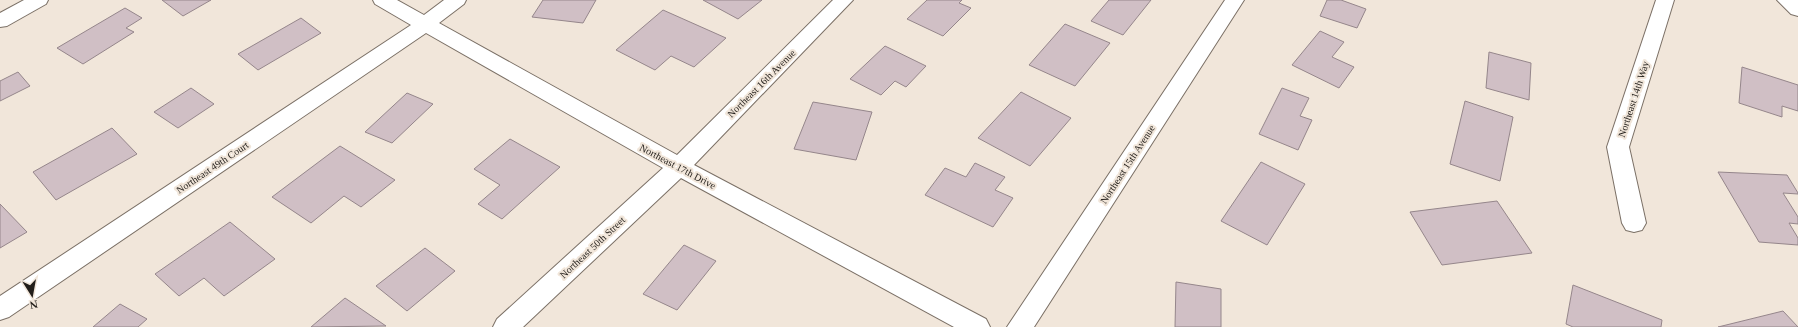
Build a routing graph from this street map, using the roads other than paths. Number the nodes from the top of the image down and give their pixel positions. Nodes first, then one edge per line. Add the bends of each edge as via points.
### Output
1 (39, 0) edge
2 (382, 0) edge
3 (457, 0) edge
4 (844, 0) edge
5 (1234, 0) edge
6 (1665, 0) edge
7 (1786, 0) edge
8 (1798, 10) edge
9 (0, 21) edge
10 (424, 25) junction
11 (679, 167) junction
12 (1634, 223) dead end
13 (0, 309) edge
14 (506, 327) edge
15 (977, 327) edge
16 (1020, 327) edge

1 - 9 street
2 - 10 street, Northeast 17th Drive
3 - 10 street, Northeast 49th Court
4 - 11 street, Northeast 16th Avenue
5 - 16 street, Northeast 15th Avenue
6 - 12 street, Northeast 14th Way via 1618,148
7 - 8 street
10 - 11 street, Northeast 17th Drive
10 - 13 street, Northeast 49th Court
11 - 14 street, Northeast 50th Street
11 - 15 street, Northeast 17th Drive

